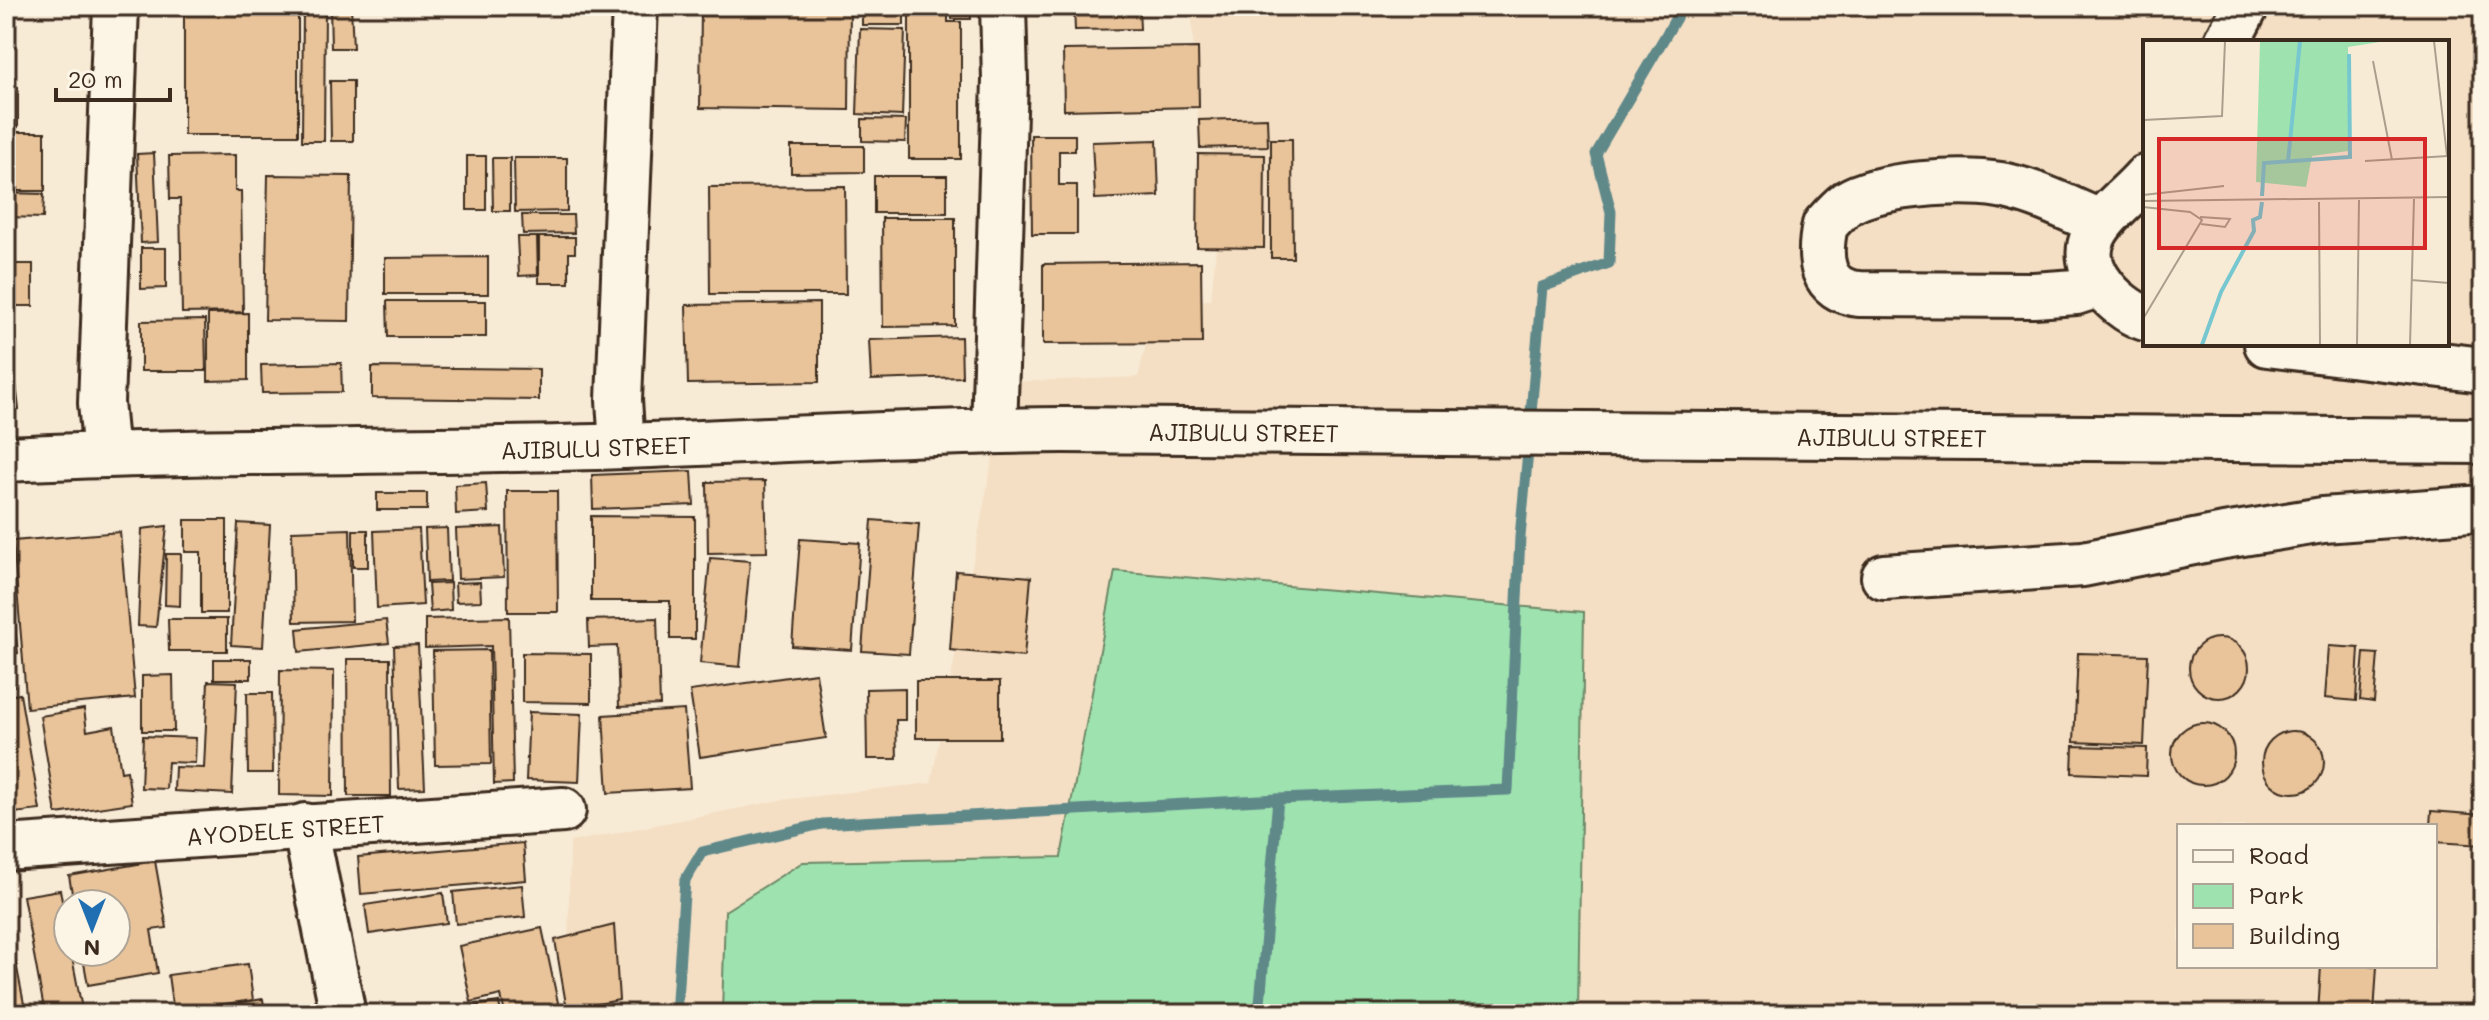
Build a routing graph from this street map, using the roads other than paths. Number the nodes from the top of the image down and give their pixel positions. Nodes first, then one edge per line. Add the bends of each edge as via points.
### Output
1 (116, 6) edge
2 (635, 6) edge
3 (1003, 6) edge
4 (2246, 6) edge
5 (2228, 40) edge
6 (2143, 180) edge
7 (2100, 222) junction
8 (2101, 284) junction
9 (2143, 317) edge
10 (2284, 346) edge
11 (2483, 370) edge
12 (994, 431) junction
13 (2483, 441) edge
14 (622, 446) junction
15 (106, 454) junction
16 (6, 459) edge
17 (2483, 508) edge
18 (1884, 577) dead end
19 (563, 810) dead end
20 (305, 826) junction
21 (6, 848) edge
22 (343, 1014) edge

1 - 15 street via 101,403
2 - 14 street via 619,400
3 - 12 street
4 - 5 street
6 - 7 street
7 - 8 street via 2090,257
7 - 8 street via 2002,186 1967,182 1872,192 1846,204 1825,225 1824,268 1835,288 1860,294 2034,295
8 - 9 street
10 - 11 street
12 - 13 street, AJIBULU STREET
12 - 14 street, AJIBULU STREET
14 - 15 street, AJIBULU STREET
15 - 16 street, AJIBULU STREET
17 - 18 street via 2323,520 2083,564
19 - 20 street, AYODELE STREET
20 - 21 street, AYODELE STREET
20 - 22 street

